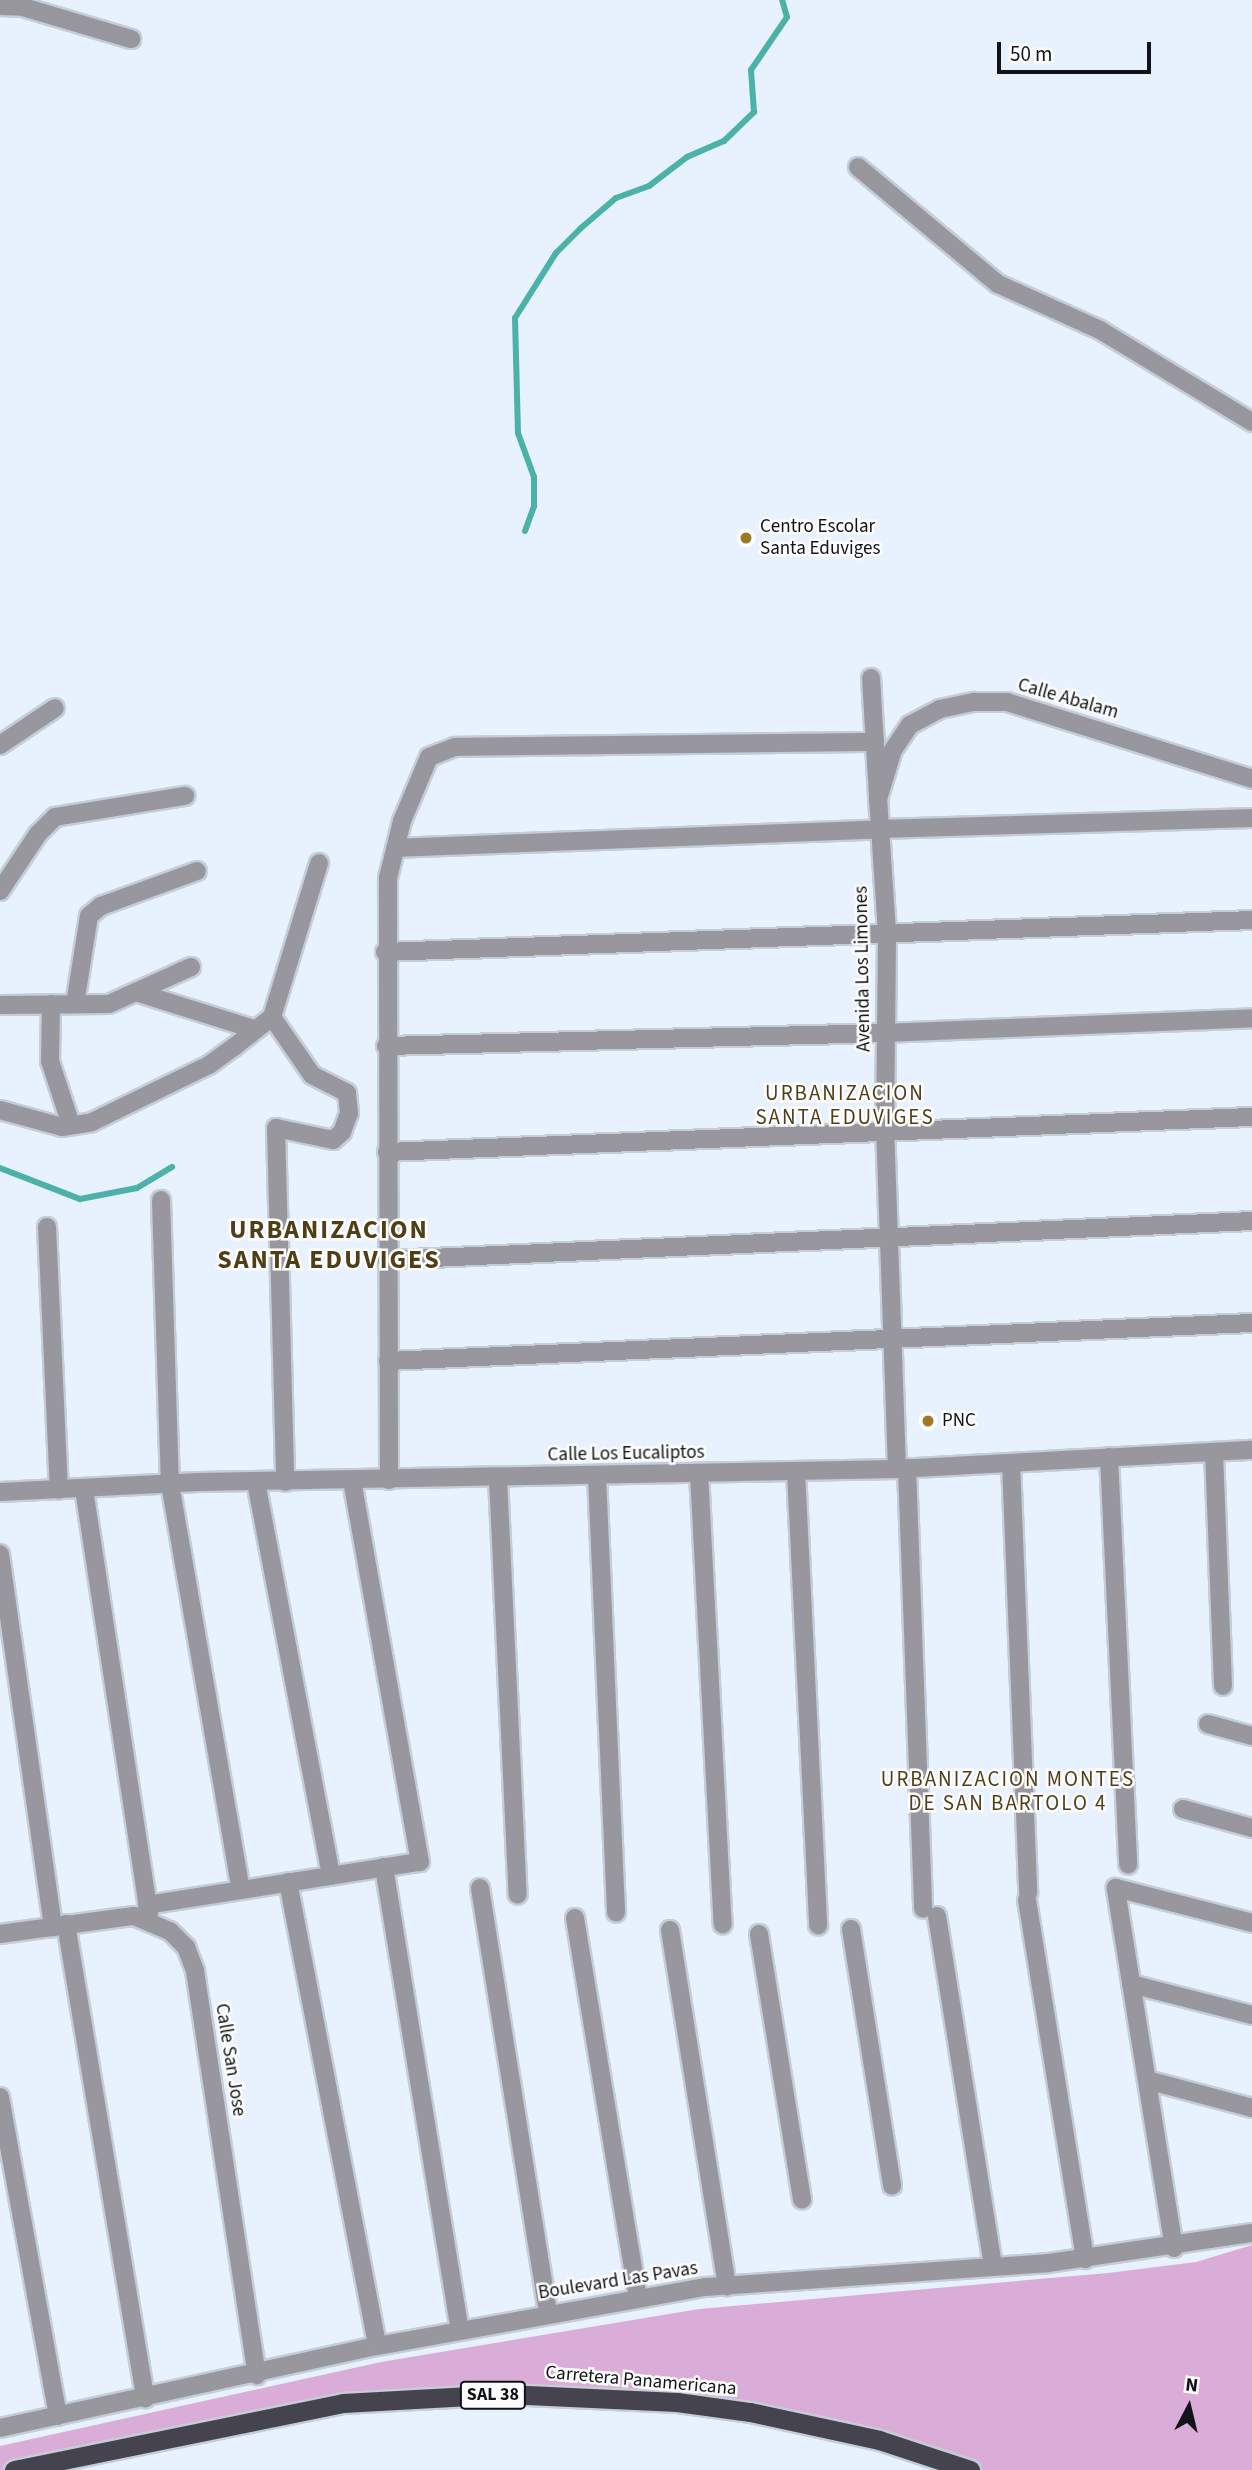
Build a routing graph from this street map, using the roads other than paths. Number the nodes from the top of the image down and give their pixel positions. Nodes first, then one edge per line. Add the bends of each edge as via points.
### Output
1 (0, 6) edge
2 (131, 39) dead end
3 (858, 167) dead end
4 (1252, 422) edge
5 (871, 678) dead end
6 (55, 708) dead end
7 (875, 742) junction
8 (0, 745) edge
9 (1252, 779) edge
10 (185, 796) dead end
11 (878, 799) junction
12 (1252, 818) edge
13 (881, 829) junction
14 (396, 848) junction
15 (319, 863) dead end
16 (197, 871) dead end
17 (0, 891) edge
18 (1252, 920) edge
19 (887, 933) junction
20 (385, 952) junction
21 (191, 967) dead end
22 (136, 992) junction
23 (51, 1004) junction
24 (75, 1004) junction
25 (0, 1005) edge
26 (272, 1017) junction
27 (1252, 1018) edge
28 (253, 1029) junction
29 (886, 1033) junction
30 (386, 1046) junction
31 (0, 1110) edge
32 (1252, 1117) edge
33 (71, 1125) junction
34 (885, 1130) junction
35 (387, 1152) junction
36 (161, 1200) dead end
37 (1252, 1221) edge
38 (47, 1227) dead end
39 (889, 1240) junction
40 (387, 1260) junction
41 (1252, 1324) edge
42 (892, 1339) junction
43 (388, 1361) junction
44 (1252, 1450) edge
45 (1214, 1452) junction
46 (1109, 1457) junction
47 (1011, 1463) junction
48 (902, 1469) junction
49 (796, 1471) junction
50 (699, 1474) junction
51 (597, 1476) junction
52 (498, 1478) junction
53 (389, 1480) junction
54 (352, 1481) junction
55 (256, 1482) junction
56 (285, 1482) junction
57 (170, 1484) junction
58 (83, 1489) junction
59 (59, 1490) junction
60 (0, 1492) edge
61 (0, 1554) edge
62 (1223, 1686) dead end
63 (1208, 1724) dead end
64 (1252, 1736) edge
65 (1183, 1809) dead end
66 (1252, 1828) edge
67 (1128, 1865) dead end
68 (384, 1867) junction
69 (331, 1876) junction
70 (288, 1882) junction
71 (480, 1888) dead end
72 (241, 1890) junction
73 (519, 1895) dead end
74 (149, 1913) junction
75 (616, 1913) dead end
76 (575, 1918) dead end
77 (1252, 1923) edge
78 (723, 1924) dead end
79 (818, 1924) dead end
80 (60, 1925) junction
81 (851, 1929) dead end
82 (670, 1930) dead end
83 (0, 1934) edge
84 (759, 1934) dead end
85 (1131, 1984) junction
86 (1252, 2015) edge
87 (1147, 2080) junction
88 (0, 2097) edge
89 (1252, 2108) edge
90 (892, 2186) dead end
91 (802, 2200) dead end
92 (1252, 2233) edge
93 (1174, 2248) junction
94 (1085, 2259) junction
95 (993, 2267) junction
96 (727, 2286) junction
97 (638, 2298) junction
98 (548, 2313) junction
99 (460, 2330) junction
100 (377, 2346) junction
101 (257, 2375) junction
102 (145, 2398) junction
103 (58, 2416) junction
104 (0, 2428) edge
105 (14, 2470) edge
106 (970, 2470) edge

1 - 2 street via 23,7
3 - 4 street via 998,284 1100,330
5 - 7 street, Avenida Los Limones
6 - 8 street
7 - 11 street, Avenida Los Limones
7 - 14 street via 455,747 429,757
9 - 11 street, Calle Abalam via 1007,702 974,702 940,709 909,724 893,750
10 - 17 street via 55,817 38,834
11 - 13 street, Avenida Los Limones
12 - 13 street
13 - 14 street
13 - 19 street, Avenida Los Limones
14 - 20 street via 388,878
15 - 26 street
16 - 24 street via 101,906 89,916
18 - 19 street
19 - 20 street
19 - 29 street, Avenida Los Limones
20 - 30 street
21 - 22 street
22 - 24 street via 109,1004
22 - 28 street
23 - 24 street
23 - 25 street
23 - 33 street via 50,1061
26 - 28 street
26 - 56 street via 312,1075 347,1093 349,1113 342,1132 333,1140 276,1128
27 - 29 street
28 - 33 street via 209,1065 92,1122
29 - 30 street
29 - 34 street, Avenida Los Limones
30 - 35 street
31 - 33 street via 41,1123
32 - 34 street
34 - 35 street
34 - 39 street, Avenida Los Limones
35 - 40 street
36 - 57 street
37 - 39 street
38 - 59 street
39 - 40 street
39 - 42 street, Avenida Los Limones
40 - 43 street
41 - 42 street
42 - 43 street
42 - 48 street, Avenida Los Limones
43 - 53 street
44 - 45 street, Calle Los Eucaliptos
45 - 46 street, Calle Los Eucaliptos
45 - 62 street
46 - 47 street, Calle Los Eucaliptos
46 - 67 street
47 - 48 street, Calle Los Eucaliptos
47 - 94 street via 1027,1896
48 - 49 street, Calle Los Eucaliptos
48 - 95 street, Avenida Los Limones via 930,1912
49 - 50 street, Calle Los Eucaliptos
49 - 79 street
50 - 51 street, Calle Los Eucaliptos
50 - 78 street
51 - 52 street, Calle Los Eucaliptos
51 - 75 street
52 - 53 street, Calle Los Eucaliptos
52 - 73 street
53 - 54 street, Calle Los Eucaliptos
54 - 56 street, Calle Los Eucaliptos
54 - 68 street via 420,1862
55 - 56 street, Calle Los Eucaliptos
55 - 57 street, Calle Los Eucaliptos
55 - 69 street
57 - 58 street, Calle Los Eucaliptos
57 - 72 street
58 - 59 street, Calle Los Eucaliptos
58 - 74 street
59 - 60 street, Calle Los Eucaliptos
61 - 80 street
63 - 64 street
65 - 66 street
68 - 69 street
68 - 99 street
69 - 70 street
70 - 72 street
70 - 100 street
71 - 98 street
72 - 74 street
74 - 80 street, Calle San Jose
74 - 101 street, Calle San Jose via 186,1947 195,1971
76 - 97 street
77 - 85 street via 1116,1888
80 - 83 street, Calle San Jose
80 - 102 street
81 - 90 street
82 - 96 street
84 - 91 street
85 - 86 street
85 - 87 street
87 - 89 street
87 - 93 street
88 - 103 street
92 - 93 street, Boulevard Las Pavas
93 - 94 street, Boulevard Las Pavas
94 - 95 street, Boulevard Las Pavas
95 - 96 street, Boulevard Las Pavas
96 - 97 street, Boulevard Las Pavas
97 - 98 street, Boulevard Las Pavas
98 - 99 street, Boulevard Las Pavas
99 - 100 street, Boulevard Las Pavas
100 - 101 street, Boulevard Las Pavas
101 - 102 street, Boulevard Las Pavas
102 - 103 street, Boulevard Las Pavas
103 - 104 street, Boulevard Las Pavas
105 - 106 highway, Carretera Panamericana / SAL 38 via 343,2403 506,2394 677,2402 750,2413 869,2438

